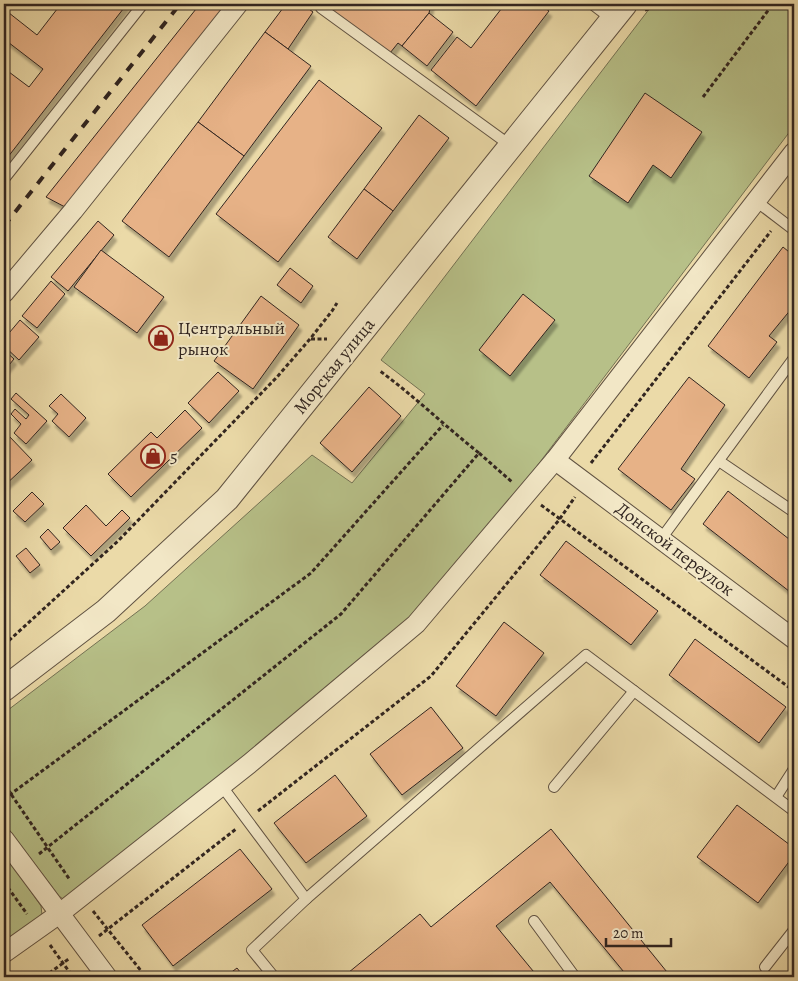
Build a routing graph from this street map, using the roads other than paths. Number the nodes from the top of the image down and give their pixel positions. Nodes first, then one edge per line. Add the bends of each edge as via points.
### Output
1 (143, 4) edge
2 (238, 4) edge
3 (592, 4) edge
4 (321, 8) dead end
5 (619, 12) edge
6 (511, 146) junction
7 (794, 152) edge
8 (4, 179) edge
9 (756, 201) junction
10 (794, 230) edge
11 (4, 293) edge
12 (794, 358) edge
13 (556, 460) junction
14 (719, 460) junction
15 (794, 512) edge
16 (661, 539) junction
17 (794, 639) edge
18 (4, 688) edge
19 (634, 691) junction
20 (794, 769) edge
21 (221, 786) junction
22 (554, 787) dead end
23 (776, 797) junction
24 (794, 811) edge
25 (4, 839) edge
26 (306, 899) junction
27 (59, 914) junction
28 (534, 921) dead end
29 (794, 930) edge
30 (4, 954) edge
31 (765, 967) dead end
32 (106, 977) edge
33 (274, 977) edge
34 (575, 977) edge

1 - 8 lane
2 - 11 street
3 - 5 lane
4 - 6 lane
5 - 6 street, Морская улица
6 - 18 street, Морская улица via 227,499 106,611
7 - 9 street
9 - 10 lane
9 - 13 street
12 - 14 lane
13 - 16 street, Донской переулок
13 - 21 street via 416,624
14 - 15 lane
14 - 16 lane
16 - 17 street, Донской переулок
19 - 22 lane
19 - 23 lane
19 - 26 lane via 586,655
20 - 23 lane
21 - 26 lane
21 - 27 street
23 - 24 lane
25 - 27 street
26 - 33 lane via 252,950
27 - 30 street
27 - 32 street
28 - 34 lane
29 - 31 lane

